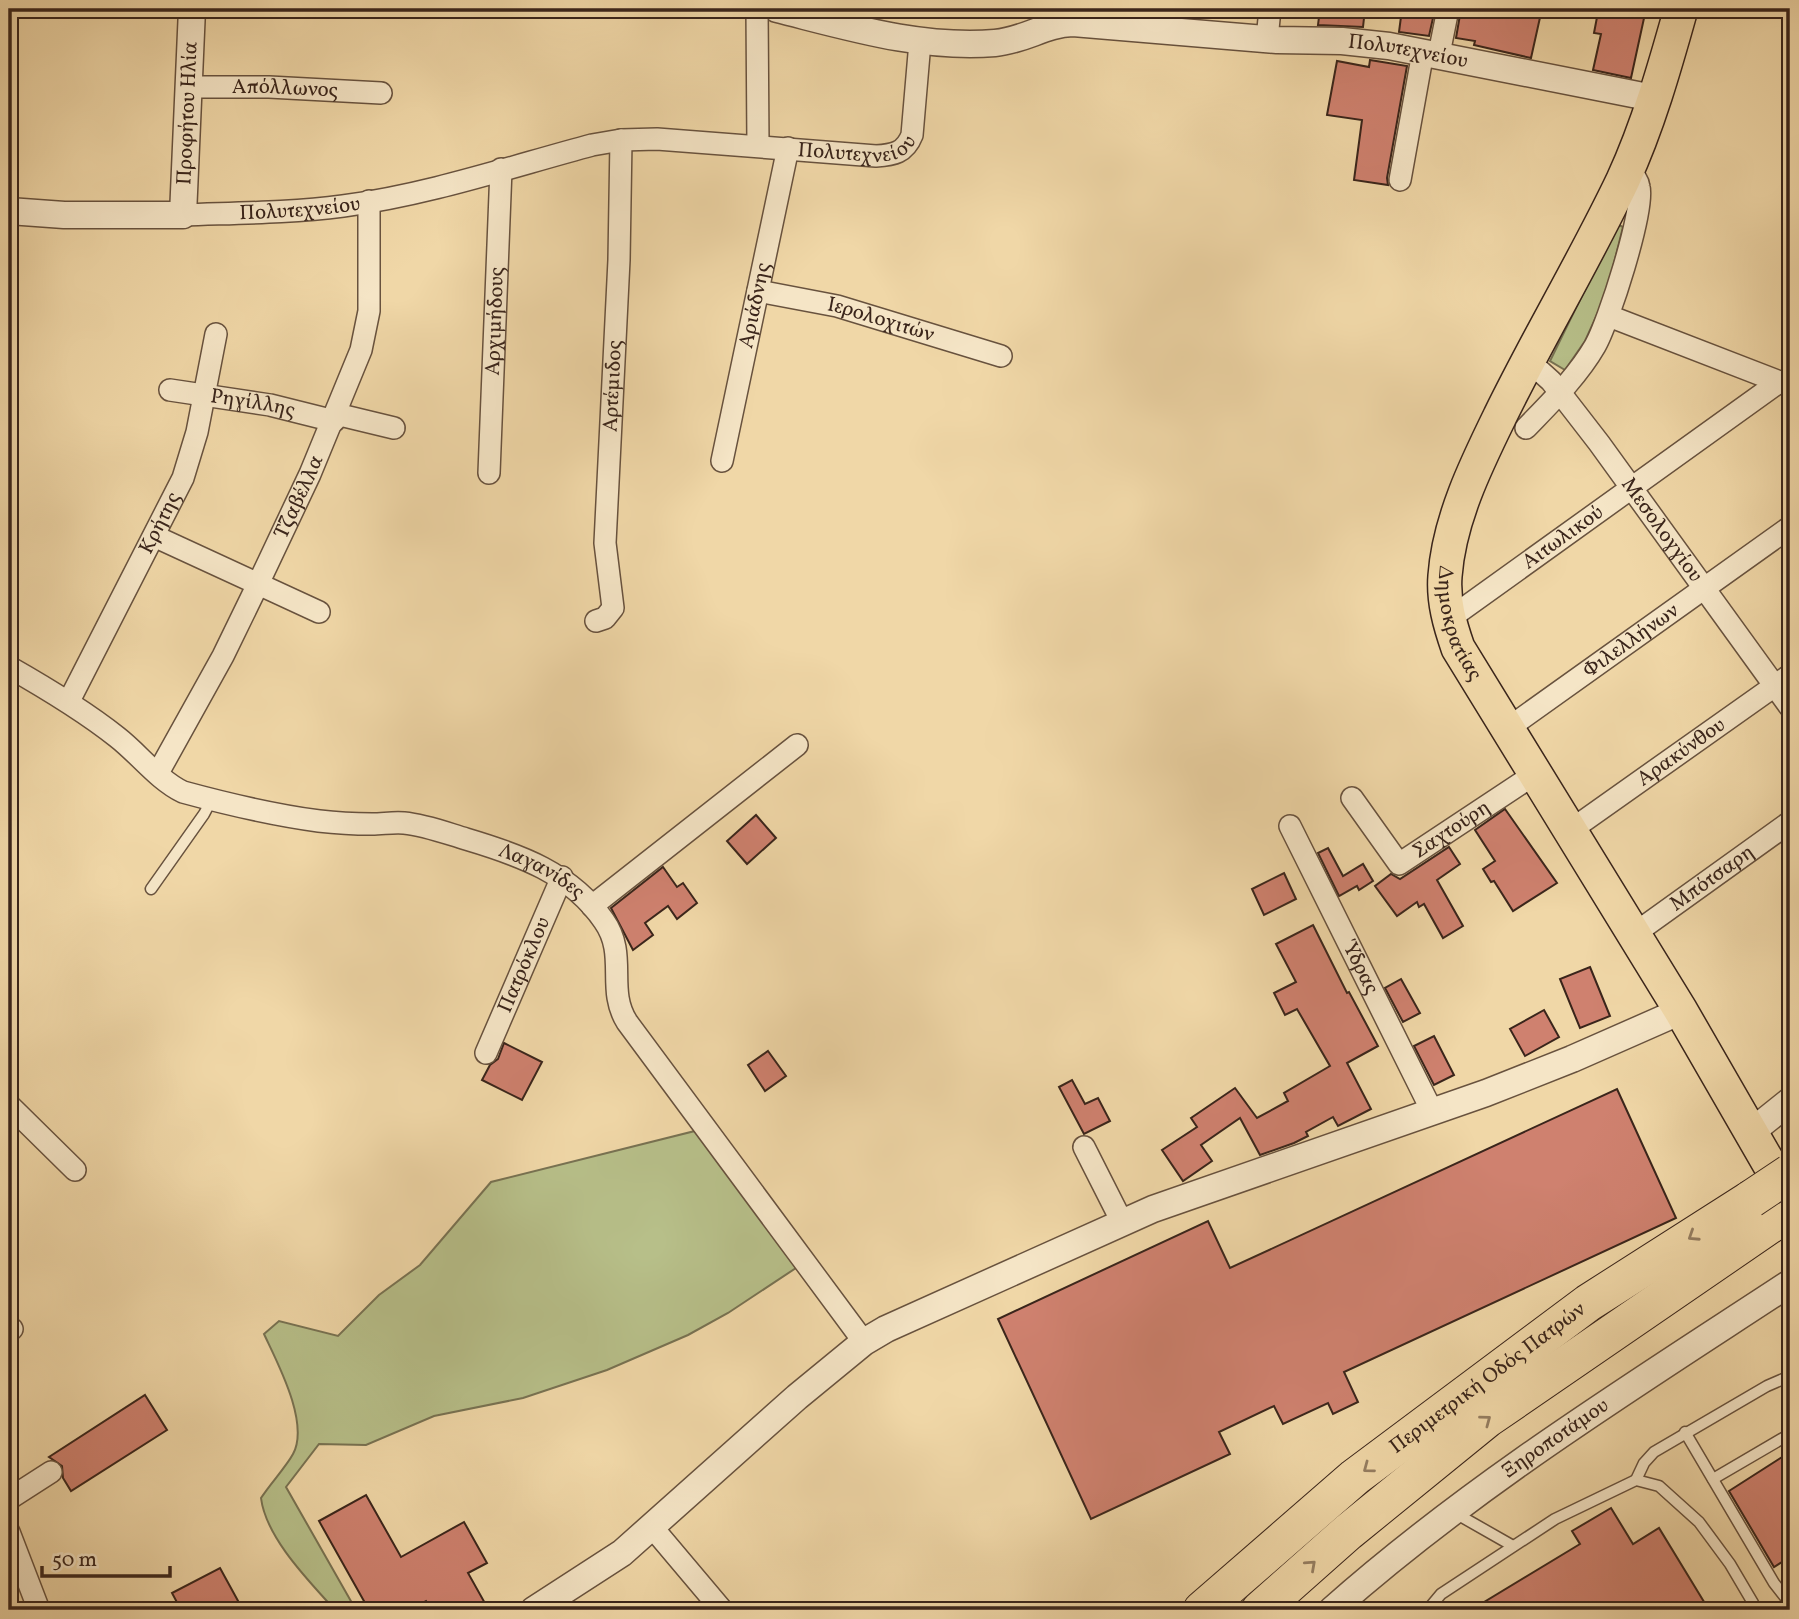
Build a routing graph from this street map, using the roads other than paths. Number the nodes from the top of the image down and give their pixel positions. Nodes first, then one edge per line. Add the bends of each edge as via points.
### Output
1 (192, 9) edge
2 (757, 9) edge
3 (777, 9) edge
4 (1270, 9) edge
5 (1448, 9) edge
6 (1681, 9) edge
7 (811, 13) edge
8 (1054, 16) edge
9 (1267, 39) junction
10 (919, 42) junction
11 (1431, 53) junction
12 (189, 87) junction
13 (381, 93) dead end
14 (1653, 98) junction
15 (621, 140) junction
16 (758, 146) junction
17 (788, 148) junction
18 (501, 169) junction
19 (1628, 169) junction
20 (1400, 180) dead end
21 (369, 201) junction
22 (9, 211) edge
23 (183, 215) junction
24 (758, 291) junction
25 (1609, 316) junction
26 (216, 334) dead end
27 (1001, 356) dead end
28 (1525, 364) junction
29 (1785, 384) edge
30 (170, 390) dead end
31 (1560, 393) junction
32 (205, 396) junction
33 (335, 418) junction
34 (394, 428) dead end
35 (1526, 429) dead end
36 (722, 461) dead end
37 (489, 473) dead end
38 (1633, 489) junction
39 (1790, 527) edge
40 (154, 537) junction
41 (258, 584) junction
42 (1705, 588) junction
43 (319, 612) dead end
44 (1449, 619) junction
45 (596, 621) dead end
46 (9, 667) edge
47 (1783, 680) edge
48 (69, 701) junction
49 (1790, 706) edge
50 (1507, 729) junction
51 (797, 745) dead end
52 (158, 773) junction
53 (1535, 774) junction
54 (1352, 798) dead end
55 (212, 799) junction
56 (1790, 822) edge
57 (1290, 826) dead end
58 (1571, 830) junction
59 (562, 877) junction
60 (151, 889) dead end
61 (592, 906) junction
62 (1634, 934) junction
63 (1681, 1011) junction
64 (486, 1053) dead end
65 (1790, 1101) edge
66 (9, 1105) edge
67 (1432, 1111) junction
68 (1750, 1133) junction
69 (1084, 1147) dead end
70 (75, 1170) dead end
71 (1790, 1172) edge
72 (1776, 1208) edge
73 (1122, 1222) junction
74 (1790, 1283) edge
75 (864, 1342) junction
76 (1790, 1376) edge
77 (1685, 1432) junction
78 (1790, 1434) edge
79 (51, 1472) dead end
80 (1713, 1479) junction
81 (1636, 1480) junction
82 (9, 1499) edge
83 (1453, 1512) junction
84 (652, 1527) junction
85 (9, 1532) edge
86 (1513, 1546) junction
87 (1790, 1598) edge
88 (39, 1610) edge
89 (534, 1610) edge
90 (722, 1610) edge
91 (1202, 1610) edge
92 (1260, 1610) edge
93 (1332, 1610) edge
94 (1431, 1610) edge
95 (1753, 1610) edge

1 - 12 street, Προφήτου Ηλία
2 - 16 street
3 - 7 street
4 - 9 street
5 - 11 street
6 - 14 main road, Δημοκρατίας
7 - 10 street via 869,33
8 - 9 street, Πολυτεχνείου
8 - 10 street, Πολυτεχνείου via 1034,34 1006,42
9 - 11 street, Πολυτεχνείου via 1342,41
10 - 17 street, Πολυτεχνείου via 914,130 904,149 874,156
11 - 14 street, Πολυτεχνείου
11 - 20 street
12 - 13 street, Απόλλωνος
12 - 23 street, Προφήτου Ηλία
14 - 19 main road, Δημοκρατίας
15 - 16 street, Πολυτεχνείου
15 - 18 street, Πολυτεχνείου
15 - 45 street, Αρτέμιδος via 606,543 613,608
16 - 17 street, Πολυτεχνείου
17 - 24 street, Αριάδνης
18 - 21 street, Πολυτεχνείου
18 - 37 street, Αρχιμήδους
19 - 25 street via 1637,180 1640,195
19 - 28 main road, Δημοκρατίας
21 - 23 street, Πολυτεχνείου via 322,209
21 - 33 street, Τζαβέλλα via 368,322
22 - 23 street, Πολυτεχνείου
24 - 27 street, Ιερολοχιτών via 837,306
24 - 36 street, Αριάδνης
25 - 29 street
25 - 31 street via 1595,346
26 - 32 street, Κρήτης
28 - 31 street, Μεσολογγίου via 1544,374
28 - 44 main road, Δημοκρατίας via 1458,515 1445,577
29 - 38 street, Αιτωλικού
30 - 32 street, Ρηγίλλης
31 - 35 street
31 - 38 street, Μεσολογγίου
32 - 33 street, Ρηγίλλης
32 - 40 street, Κρήτης via 183,478
33 - 34 street, Ρηγίλλης
33 - 41 street, Τζαβέλλα
38 - 42 street, Μεσολογγίου
38 - 44 street, Αιτωλικού
39 - 42 street, Φιλελλήνων
40 - 41 street
40 - 48 street, Κρήτης
41 - 43 street
41 - 52 street, Τζαβέλλα
42 - 47 street, Μεσολογγίου
42 - 50 street, Φιλελλήνων
44 - 50 main road, Δημοκρατίας via 1458,648
46 - 48 street, Λαγανίδες
47 - 49 street, Μεσολογγίου
47 - 58 street, Αρακύνθου
48 - 52 street, Λαγανίδες
50 - 53 main road, Δημοκρατίας
51 - 61 street
52 - 55 street, Λαγανίδες via 179,790
53 - 54 street, Σαχτούρη via 1399,864
53 - 58 main road, Δημοκρατίας
55 - 59 street, Λαγανίδες via 317,820 430,828 493,846
55 - 60 lane
56 - 62 street, Μπότσαρη
57 - 67 street, Ύδρας
58 - 62 main road, Δημοκρατίας
59 - 61 street, Λαγανίδες
59 - 64 street, Πατρόκλου
61 - 75 street, Λαγανίδες via 615,941 616,993 623,1016
62 - 63 main road, Δημοκρατίας
63 - 67 street via 1559,1064
63 - 68 main road, Δημοκρατίας
65 - 68 street
66 - 70 street
67 - 73 street
68 - 72 main road, Δημοκρατίας
69 - 73 street
71 - 72 highway, Περιμετρική Οδός Πατρών, bridge
72 -> 91 highway, Περιμετρική Οδός Πατρών via 1565,1320 1355,1478
92 -> 72 highway, Περιμετρική Οδός Πατρών via 1487,1419
73 - 75 street via 905,1319
74 - 83 street, Ξηροποτάμου via 1563,1432
75 - 84 street via 749,1437
76 - 77 lane
77 - 80 lane
77 - 81 lane via 1654,1452
78 - 80 lane
79 - 82 street
80 - 87 lane via 1774,1583
81 - 86 lane via 1555,1519
81 - 95 lane via 1658,1486 1699,1522 1730,1564
83 - 86 lane
83 - 93 street, Ξηροποτάμου
84 - 89 street via 598,1571
84 - 90 street
85 - 88 street
86 - 94 lane via 1441,1594

